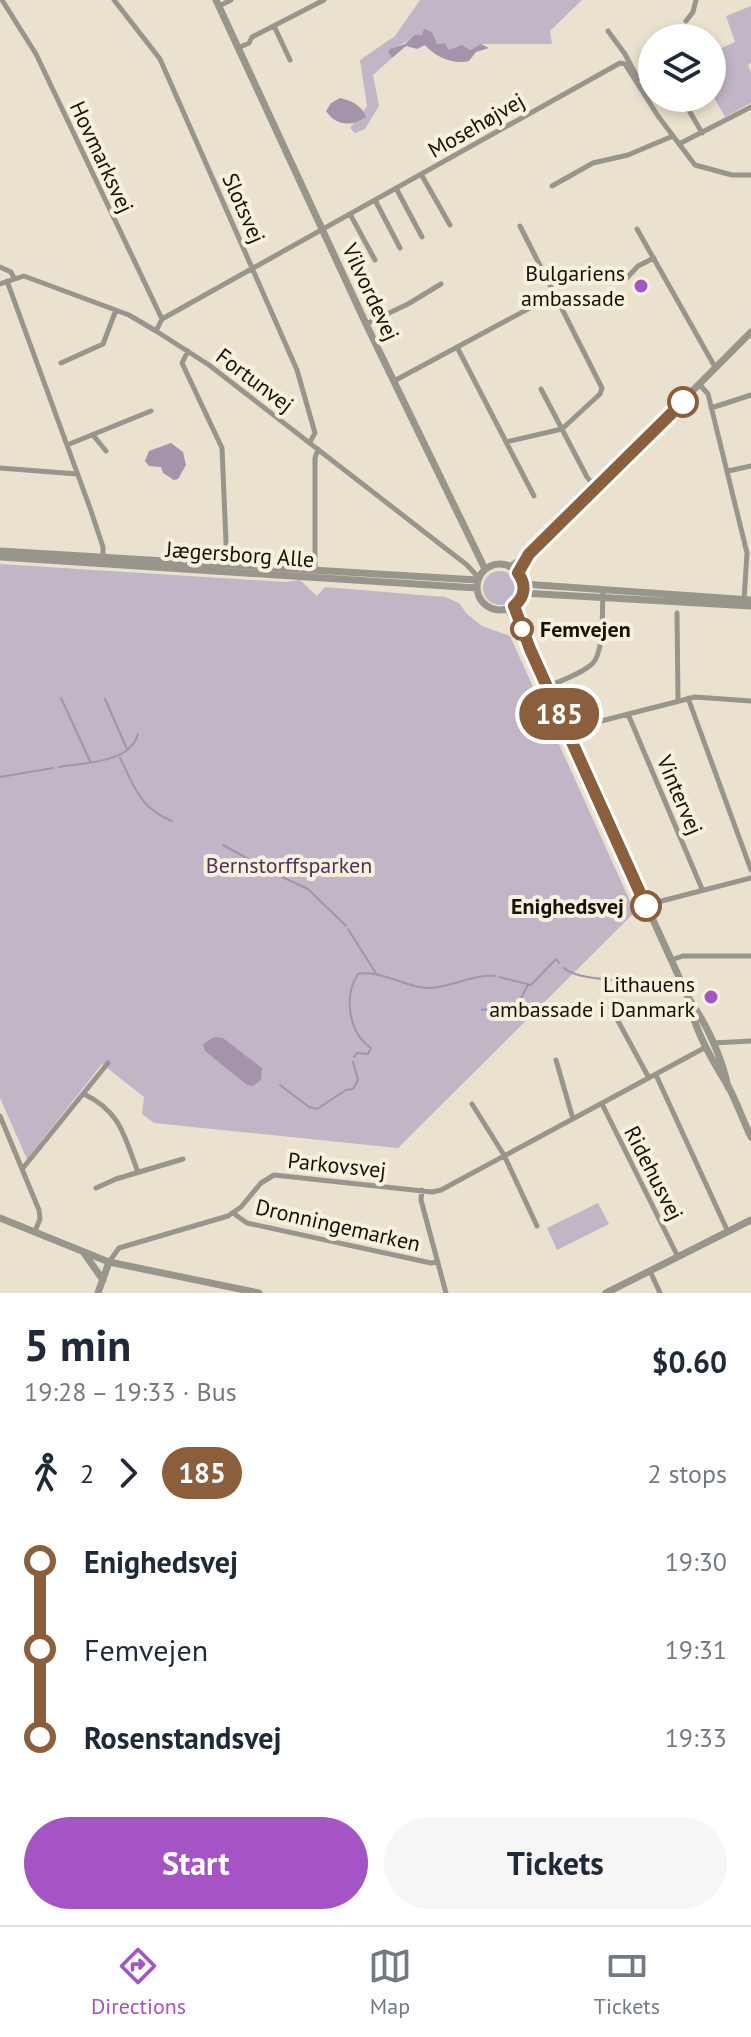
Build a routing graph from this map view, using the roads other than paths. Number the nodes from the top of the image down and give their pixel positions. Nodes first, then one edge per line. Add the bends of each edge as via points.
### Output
1 (2, 0) edge
2 (114, 0) edge
3 (231, 0) edge
4 (324, 0) edge
5 (696, 0) edge
6 (217, 3) edge
7 (686, 21) dead end
8 (274, 26) junction
9 (608, 31) dead end
10 (238, 48) junction
11 (290, 60) dead end
12 (638, 84) joint
13 (751, 107) edge
14 (657, 112) edge
15 (690, 112) edge
16 (702, 133) junction
17 (673, 136) junction
18 (679, 144) junction
19 (421, 174) junction
20 (751, 175) edge
21 (552, 186) dead end
22 (396, 188) junction
23 (375, 200) junction
24 (350, 214) junction
25 (450, 225) dead end
26 (520, 226) dead end
27 (637, 229) dead end
28 (322, 230) junction
29 (422, 237) dead end
30 (400, 248) dead end
31 (654, 258) junction
32 (375, 260) dead end
33 (0, 267) edge
34 (252, 268) junction
35 (14, 278) junction
36 (624, 281) dead end
37 (3, 283) edge
38 (441, 284) dead end
39 (556, 294) junction
40 (116, 310) junction
41 (162, 319) junction
42 (366, 324) junction
43 (156, 331) junction
44 (751, 332) edge
45 (457, 347) junction
46 (188, 351) junction
47 (61, 363) dead end
48 (716, 368) junction
49 (393, 382) junction
50 (700, 385) junction
51 (541, 389) dead end
52 (751, 395) edge
53 (711, 408) junction
54 (151, 411) dead end
55 (562, 429) junction
56 (93, 435) junction
57 (310, 442) junction
58 (506, 442) junction
59 (67, 445) junction
60 (318, 449) junction
61 (106, 451) dead end
62 (751, 466) edge
63 (0, 468) edge
64 (728, 471) junction
65 (77, 474) junction
66 (596, 488) junction
67 (534, 496) dead end
68 (0, 554) edge
69 (529, 554) junction
70 (103, 560) junction
71 (510, 567) junction
72 (227, 568) junction
73 (315, 571) junction
74 (518, 573) junction
75 (482, 575) junction
76 (523, 588) junction
77 (603, 593) junction
78 (747, 602) edge
79 (511, 607) junction
80 (677, 613) dead end
81 (547, 687) junction
82 (688, 698) junction
83 (750, 700) edge
84 (678, 701) junction
85 (751, 708) edge
86 (628, 714) junction
87 (566, 730) junction
88 (751, 870) edge
89 (751, 878) edge
90 (702, 889) junction
91 (646, 905) junction
92 (751, 956) edge
93 (671, 960) junction
94 (611, 1008) dead end
95 (751, 1041) edge
96 (709, 1045) junction
97 (556, 1060) dead end
98 (108, 1063) dead end
99 (656, 1075) junction
100 (649, 1078) junction
101 (84, 1094) junction
102 (472, 1104) dead end
103 (602, 1104) junction
104 (0, 1116) edge
105 (573, 1119) junction
106 (751, 1137) edge
107 (504, 1155) junction
108 (183, 1159) dead end
109 (23, 1168) junction
110 (138, 1172) junction
111 (96, 1188) dead end
112 (422, 1190) junction
113 (233, 1213) junction
114 (0, 1218) edge
115 (751, 1220) edge
116 (537, 1226) dead end
117 (35, 1231) junction
118 (728, 1232) junction
119 (84, 1253) junction
120 (678, 1257) junction
121 (109, 1262) junction
122 (438, 1262) junction
123 (650, 1271) junction
124 (103, 1280) junction
125 (98, 1293) edge
126 (259, 1293) edge
127 (446, 1293) edge
128 (606, 1293) edge
129 (660, 1293) edge

1 - 41 street, Hovmarksvej via 36,54
2 - 34 street, Slotsvej via 160,59
3 - 6 street
4 - 8 street
5 - 7 street
6 - 10 street, Vilvordevej
8 - 10 street
8 - 11 street
9 - 12 street, Mosehøjvej
10 - 28 street, Vilvordevej
12 - 19 street, Mosehøjvej via 620,63
13 - 16 street
14 - 17 street, Mosehøjvej
15 - 16 street
16 - 18 street
17 - 18 street, Mosehøjvej
17 - 21 street via 593,163
18 - 20 street, Mosehøjvej via 703,169
19 - 22 street, Mosehøjvej
19 - 25 street
22 - 23 street, Mosehøjvej
22 - 29 street
23 - 24 street, Mosehøjvej
23 - 30 street
24 - 28 street, Mosehøjvej
24 - 32 street
26 - 39 street
27 - 31 street
28 - 34 street, Mosehøjvej
28 - 42 street, Vilvordevej
31 - 36 street
31 - 48 street
33 - 35 street, Fortunvej
34 - 41 street, Mosehøjvej
34 - 57 street, Slotsvej via 297,370 315,433
35 - 37 street
35 - 40 street, Fortunvej via 24,276
37 - 59 street
38 - 42 street
39 - 45 street
39 - 55 street via 602,388
40 - 43 street, Fortunvej
40 - 47 street via 103,344
41 - 43 street
42 - 49 street, Vilvordevej
43 - 46 street, Fortunvej
44 - 48 street
45 - 49 street
45 - 58 street
46 - 57 street, Fortunvej
46 - 72 street via 182,363 222,448
48 - 50 street
49 - 75 street, Vilvordevej via 477,548
50 - 53 street
50 - 66 street
51 - 55 street
52 - 53 street
53 - 64 street
54 - 56 street
55 - 58 street
55 - 66 street
56 - 59 street
56 - 61 street
57 - 60 street, Fortunvej
58 - 67 street
59 - 65 street
60 - 73 street
60 - 75 street, Fortunvej
62 - 64 street
63 - 65 street
64 - 78 street via 747,553
65 - 70 street
66 - 69 street
68 - 70 street, Jægersborg Alle
69 - 71 street
69 - 74 street
70 - 72 street, Jægersborg Alle
71 - 74 street
71 - 75 street
72 - 73 street, Jægersborg Alle
72 - 75 street, Jægersborg Alle
73 - 75 street, Jægersborg Alle
74 - 76 street
75 - 79 street via 488,605
76 - 77 street
76 - 79 street
77 - 78 street
77 - 81 street via 596,660
79 - 81 street
80 - 84 street
81 - 87 street
82 - 83 street
82 - 84 street
82 - 88 street
83 - 85 street
84 - 86 street
86 - 87 street
86 - 90 street, Vintervej
87 - 91 street
89 - 90 street
90 - 91 street
91 - 93 street
92 - 93 street
93 - 96 street
94 - 100 street
95 - 96 street
96 - 99 street, Parkovsvej
96 - 106 street
97 - 105 street
98 - 101 street
99 - 100 street, Parkovsvej
99 - 118 street
100 - 103 street, Parkovsvej
101 - 109 street
101 - 110 street via 118,1121
102 - 107 street
103 - 105 street, Parkovsvej
103 - 120 street, Ridehusvej
104 - 109 street
105 - 107 street, Parkovsvej
107 - 112 street, Parkovsvej via 441,1190
107 - 116 street
108 - 110 street
109 - 117 street via 39,1210
110 - 111 street
112 - 113 street, Parkovsvej via 279,1174 261,1183
112 - 122 street
113 - 121 street, Parkovsvej via 119,1248
113 - 122 street, Dronningemarken via 247,1223
114 - 117 street
115 - 118 street
117 - 119 street
118 - 120 street
119 - 121 street
119 - 124 street
120 - 123 street
121 - 124 street
121 - 126 street
122 - 127 street
123 - 128 street
123 - 129 street
124 - 125 street

